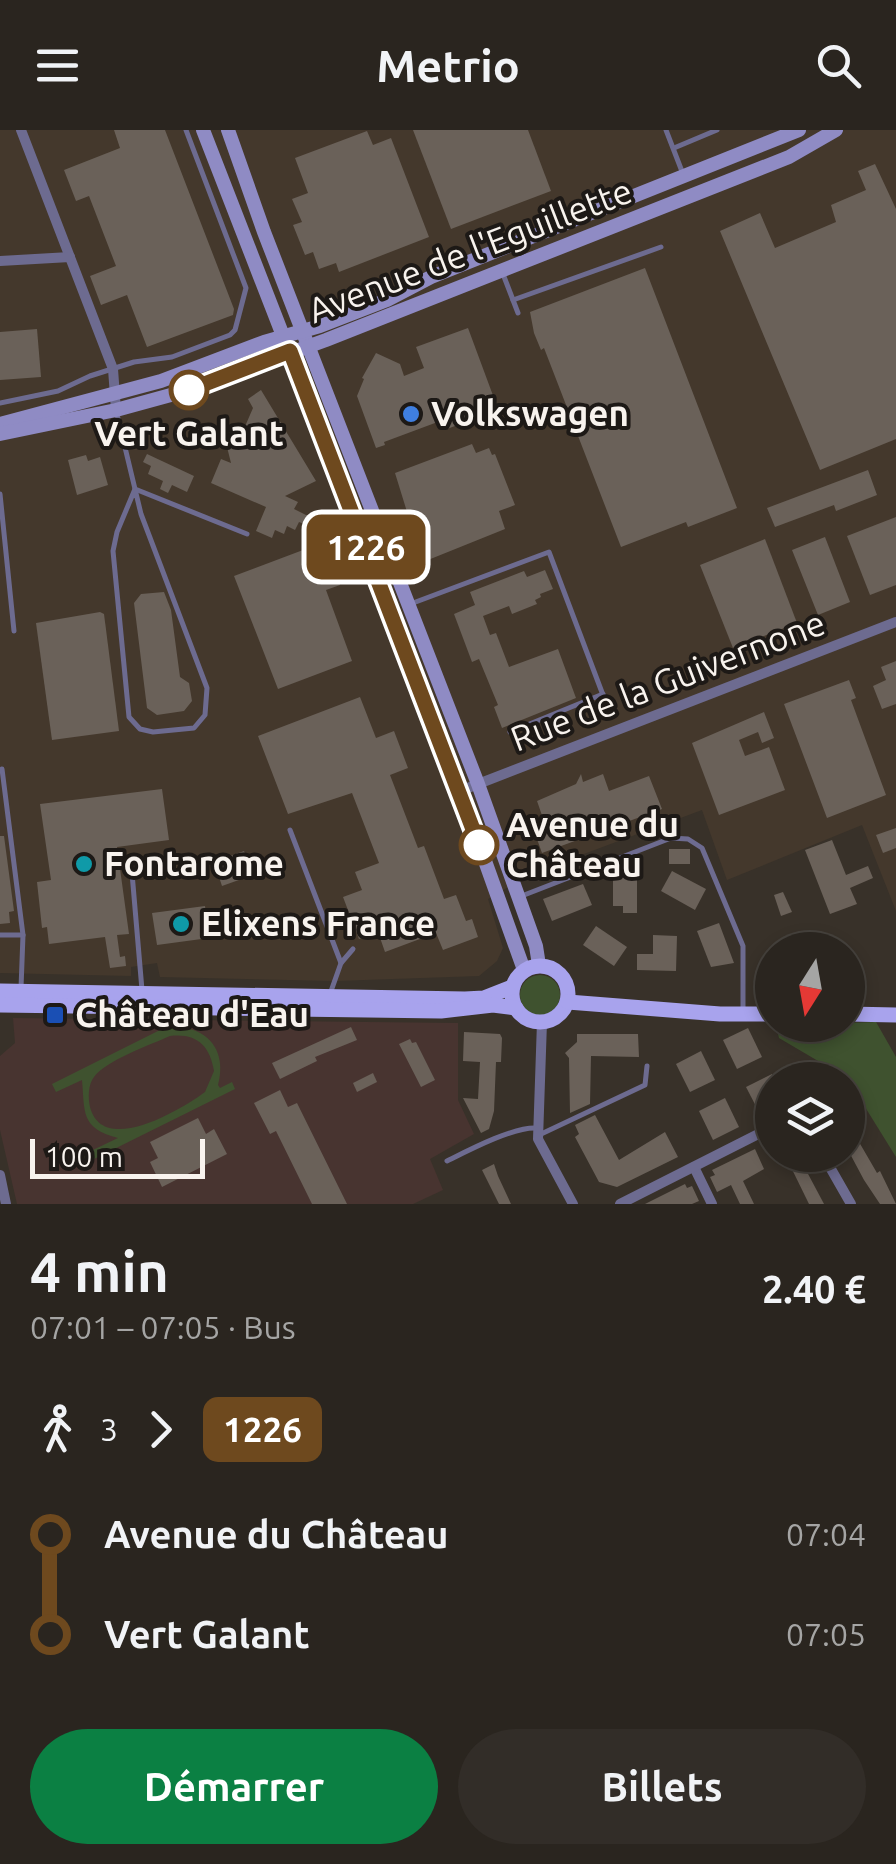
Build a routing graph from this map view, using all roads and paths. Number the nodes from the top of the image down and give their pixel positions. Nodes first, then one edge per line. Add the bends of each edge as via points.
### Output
1 (21, 130) edge
2 (186, 130) edge
3 (204, 130) edge
4 (228, 130) edge
5 (666, 130) edge
6 (717, 130) edge
7 (799, 130) edge
8 (836, 130) edge
9 (674, 148) junction
10 (684, 176) junction
11 (661, 247) dead end
12 (70, 257) junction
13 (0, 262) edge
14 (502, 271) junction
15 (513, 300) junction
16 (518, 313) dead end
17 (284, 336) junction
18 (306, 338) junction
19 (290, 351) junction
20 (112, 369) junction
21 (117, 393) junction
22 (0, 402) edge
23 (116, 410) junction
24 (0, 424) edge
25 (0, 434) edge
26 (135, 490) junction
27 (0, 494) edge
28 (247, 534) dead end
29 (408, 605) junction
30 (896, 622) edge
31 (14, 631) dead end
32 (603, 694) junction
33 (606, 703) dead end
34 (510, 732) dead end
35 (2, 769) edge
36 (478, 784) junction
37 (460, 790) junction
38 (290, 830) dead end
39 (132, 873) dead end
40 (518, 898) junction
41 (0, 935) edge
42 (23, 935) junction
43 (353, 950) dead end
44 (341, 963) junction
45 (532, 968) junction
46 (512, 988) junction
47 (0, 991) edge
48 (21, 991) junction
49 (142, 993) junction
50 (329, 997) junction
51 (568, 1002) junction
52 (0, 1005) edge
53 (516, 1008) junction
54 (743, 1014) junction
55 (755, 1014) edge
56 (865, 1014) edge
57 (896, 1015) edge
58 (542, 1022) junction
59 (647, 1066) dead end
60 (538, 1132) junction
61 (755, 1135) edge
62 (447, 1161) dead end
63 (694, 1168) junction
64 (833, 1172) edge
65 (0, 1175) edge
66 (6, 1204) edge
67 (573, 1204) edge
68 (620, 1204) edge
69 (712, 1204) edge
70 (851, 1204) edge

1 - 12 street
2 - 20 lane via 245,298 230,336 172,358
3 - 17 street
4 - 18 street
5 - 9 lane
6 - 9 lane
7 - 10 street, Avenue de l'Eguillette
8 - 14 street, Avenue de l'Eguillette via 789,157
9 - 10 lane
10 - 18 street, Avenue de l'Eguillette via 431,277
11 - 15 lane
12 - 13 street
12 - 20 street
14 - 15 lane
14 - 18 street, Avenue de l'Eguillette
15 - 16 lane
17 - 18 street, Avenue de l'Eguillette
17 - 19 street
17 - 21 street, Avenue de l'Eguillette
18 - 19 street, Avenue de l'Eguillette
18 - 29 street
19 - 23 street, Avenue de l'Eguillette
19 - 37 street
20 - 21 street
20 - 22 lane via 58,391
21 - 23 street
21 - 24 street, Avenue de l'Eguillette
23 - 25 street, Avenue de l'Eguillette
23 - 26 lane
26 - 26 lane via 207,688 205,715 194,728 140,730 129,717 113,551
26 - 28 lane
27 - 31 lane
29 - 32 lane via 550,552
29 - 36 street
30 - 36 street, Rue de la Guivernone
32 - 33 lane
32 - 34 lane
35 - 42 lane
36 - 37 street, Rue de la Guivernone
36 - 40 street
37 - 45 street
38 - 44 lane
39 - 49 lane
40 - 45 street via 536,946
40 - 54 lane via 670,838 688,838 702,848 743,946
41 - 42 lane
42 - 48 lane
43 - 44 lane
44 - 50 lane
45 - 46 main road
45 - 51 main road via 560,974
46 - 50 main road via 476,999
46 - 53 main road
47 - 48 main road
48 - 49 main road
49 - 50 main road
51 - 54 main road
51 - 58 main road
52 - 53 main road
53 - 58 main road
54 - 55 main road
56 - 57 main road
58 - 60 street
59 - 60 lane via 645,1085
60 - 62 lane via 529,1127 495,1137
60 - 67 street
61 - 63 street
63 - 68 street
63 - 69 street
64 - 70 street
65 - 66 street

